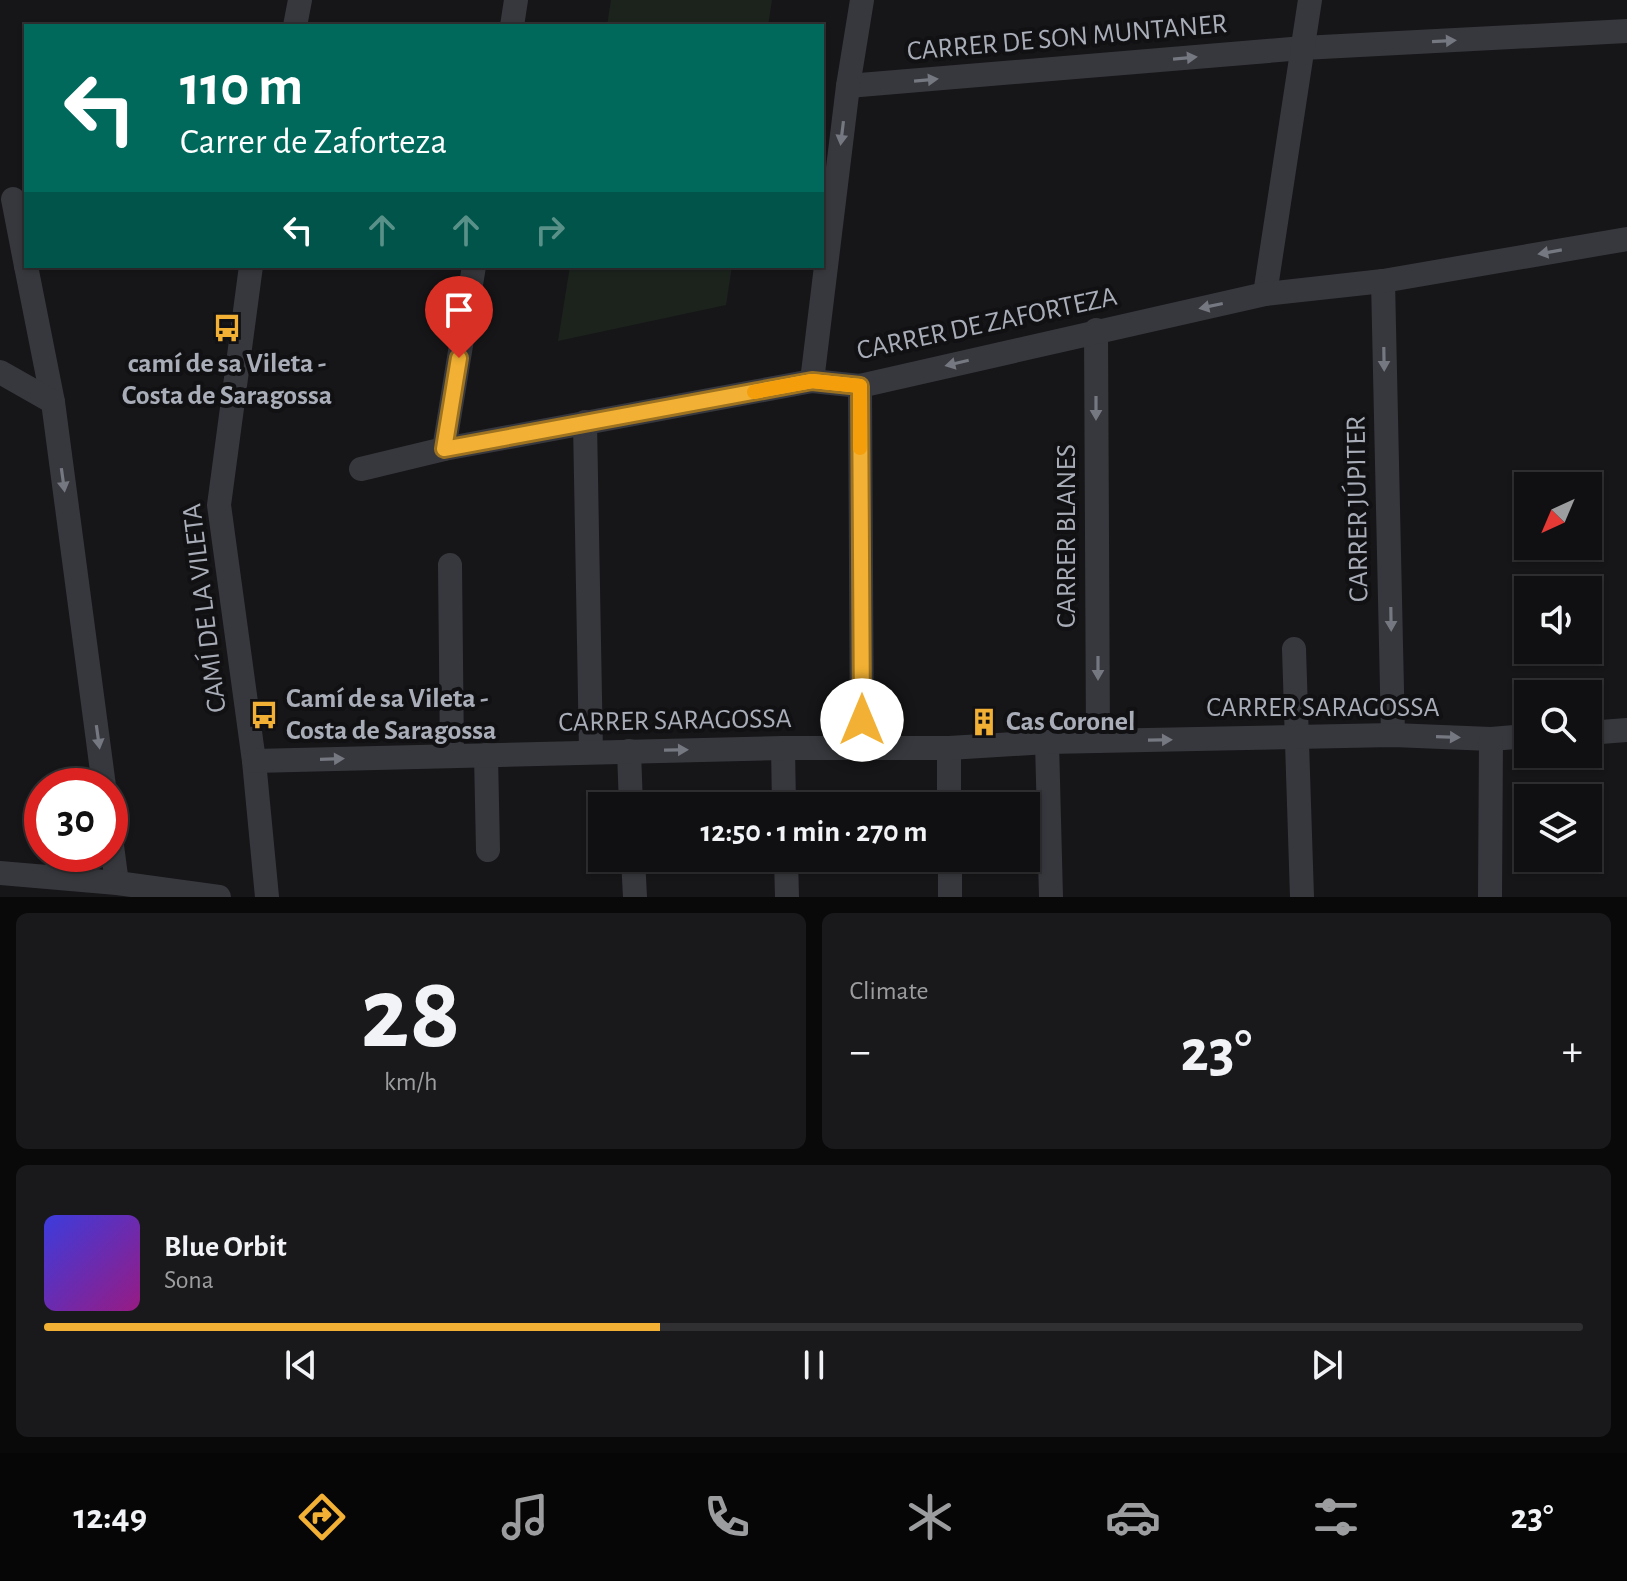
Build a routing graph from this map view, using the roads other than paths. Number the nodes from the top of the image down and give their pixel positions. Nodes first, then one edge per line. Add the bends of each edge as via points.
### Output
1 (300, 0) edge
2 (516, 0) edge
3 (862, 0) edge
4 (1310, 0) edge
5 (295, 24) edge
6 (512, 24) edge
7 (1627, 31) edge
8 (1303, 48) junction
9 (848, 86) junction
10 (13, 199) edge
11 (1627, 239) edge
12 (24, 256) edge
13 (26, 268) edge
14 (251, 268) edge
15 (474, 268) edge
16 (1383, 281) junction
17 (1265, 294) junction
18 (1096, 330) junction
19 (0, 372) edge
20 (812, 381) junction
21 (860, 386) junction
22 (53, 402) junction
23 (585, 422) junction
24 (444, 449) junction
25 (361, 469) dead end
26 (450, 565) dead end
27 (1294, 649) dead end
28 (1627, 730) edge
29 (1602, 732) edge
30 (1393, 735) junction
31 (1298, 737) junction
32 (1514, 737) edge
33 (1491, 739) junction
34 (1098, 741) junction
35 (1047, 742) junction
36 (783, 748) junction
37 (949, 748) junction
38 (862, 750) junction
39 (629, 751) junction
40 (591, 752) junction
41 (486, 755) junction
42 (452, 756) junction
43 (254, 761) junction
44 (102, 768) edge
45 (630, 792) edge
46 (784, 792) edge
47 (949, 792) edge
48 (488, 850) dead end
49 (116, 872) edge
50 (634, 872) edge
51 (786, 872) edge
52 (950, 872) edge
53 (0, 873) edge
54 (117, 883) junction
55 (219, 897) edge
56 (267, 897) edge
57 (635, 897) edge
58 (787, 897) edge
59 (950, 897) edge
60 (1051, 897) edge
61 (1302, 897) edge
62 (1490, 897) edge

1 - 5 street
2 - 6 street
3 - 9 street
4 - 8 street
8 -> 7 street, CARRER DE SON MUNTANER
9 -> 8 street, CARRER DE SON MUNTANER
8 - 17 street
9 -> 20 street
10 - 12 street
11 -> 16 street, CARRER DE ZAFORTEZA
13 - 22 street
14 - 43 street, CAMÍ DE LA VILETA via 219,505
15 - 24 street
16 - 17 street, CARRER DE ZAFORTEZA
16 -> 30 street, CARRER JÚPITER
17 -> 18 street, CARRER DE ZAFORTEZA
18 -> 21 street, CARRER DE ZAFORTEZA
18 -> 34 street, CARRER BLANES
19 - 22 street
20 - 21 street, CARRER DE ZAFORTEZA
20 - 23 street, CARRER DE ZAFORTEZA
21 - 38 street
22 -> 44 street
23 - 24 street, CARRER DE ZAFORTEZA
23 - 40 street
24 - 25 street, CARRER DE ZAFORTEZA
26 - 42 street
27 - 31 street
28 - 29 street
30 - 31 street, CARRER SARAGOSSA
30 -> 33 street, CARRER SARAGOSSA
34 -> 31 street, CARRER SARAGOSSA
31 - 61 street
32 - 33 street, CARRER SARAGOSSA
33 - 62 street
34 - 35 street, CARRER SARAGOSSA
35 - 37 street, CARRER SARAGOSSA
35 - 60 street
36 - 38 street, CARRER SARAGOSSA
39 -> 36 street, CARRER SARAGOSSA
36 - 46 street
37 - 38 street, CARRER SARAGOSSA
37 - 47 street
39 - 40 street, CARRER SARAGOSSA
39 - 45 street
40 - 41 street, CARRER SARAGOSSA
41 - 42 street, CARRER SARAGOSSA
41 - 48 street
43 -> 42 street, CARRER SARAGOSSA
43 - 56 street, CAMÍ DE LA VILETA
49 - 54 street
50 - 57 street
51 - 58 street
52 - 59 street
53 - 54 street
54 - 55 street

